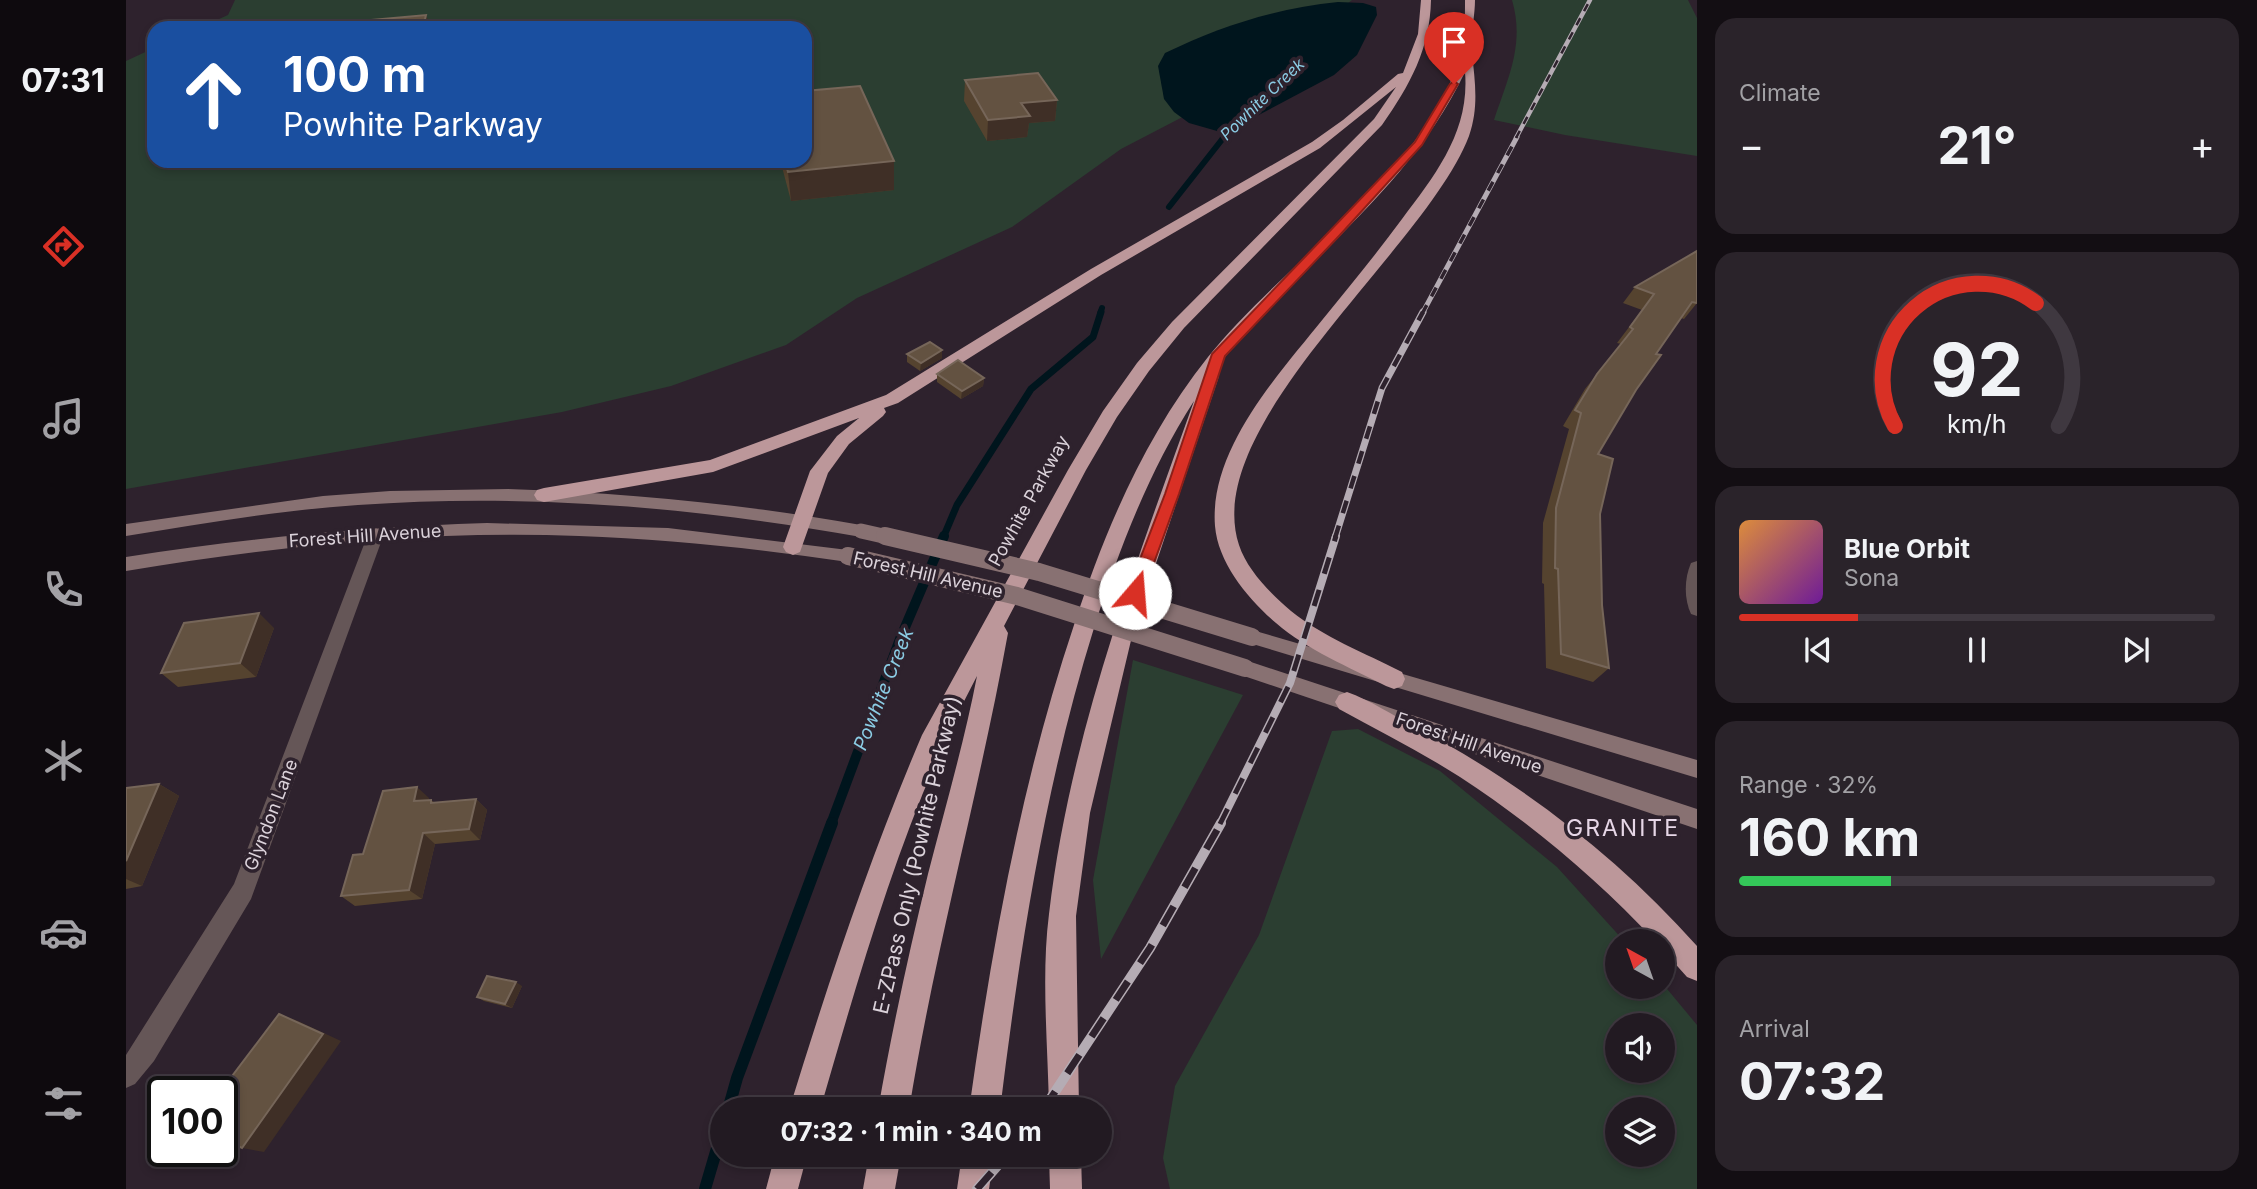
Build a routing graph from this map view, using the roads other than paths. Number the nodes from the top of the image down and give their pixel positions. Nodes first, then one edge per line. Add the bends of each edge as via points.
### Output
1 (1426, 0) edge
2 (1470, 0) edge
3 (1466, 50) junction
4 (1415, 64) junction
5 (1219, 354) junction
6 (892, 399) junction
7 (544, 495) junction
8 (802, 520) junction
9 (126, 530) edge
10 (376, 534) junction
11 (793, 547) junction
12 (126, 564) edge
13 (1697, 568) edge
14 (1697, 609) edge
15 (1000, 614) junction
16 (1394, 679) junction
17 (1347, 702) junction
18 (1697, 769) edge
19 (1697, 819) edge
20 (1697, 967) edge
21 (126, 1075) edge
22 (808, 1097) edge
23 (896, 1097) edge
24 (986, 1097) edge
25 (1064, 1097) edge
26 (788, 1167) edge
27 (883, 1167) edge
28 (977, 1167) edge
29 (1065, 1167) edge
30 (782, 1189) edge
31 (878, 1189) edge
32 (974, 1189) edge
33 (1066, 1189) edge

1 - 4 highway, Powhite Parkway via 1423,44
2 - 3 highway
3 - 5 highway via 1446,101 1419,143
3 - 16 highway via 1473,85 1466,125 1453,152 1391,244 1262,410 1236,462 1226,511 1228,544 1234,558 1270,604 1307,632
4 - 6 highway via 1316,145 1096,272
4 - 15 highway, Powhite Parkway via 1401,91 1360,143 1178,325 1143,367 1077,470
5 - 24 highway via 1186,399 1128,506 1073,658 1046,756 1009,937
5 - 25 highway via 1122,632 1077,813 1062,927
6 - 7 highway via 713,466
6 - 8 highway via 843,440 825,462
7 - 8 main road, Forest Hill Avenue
7 - 9 main road, Forest Hill Avenue via 322,502
8 - 11 highway
8 - 16 main road, Forest Hill Avenue, bridge via 1039,572
10 - 11 main road, Forest Hill Avenue via 580,529
10 - 12 main road, Forest Hill Avenue via 229,548
10 - 21 street, Glyndon Lane via 243,891 145,1052
11 - 17 main road, Forest Hill Avenue, bridge via 1017,596
13 - 14 street
15 - 22 highway, Powhite Parkway via 934,736 912,787
15 - 23 highway, E-ZPass Only (Powhite Parkway) via 974,752 942,872
16 - 18 main road, Forest Hill Avenue
17 - 19 main road, Forest Hill Avenue
17 - 20 highway via 1466,768 1533,814 1609,876
26 - 30 highway
27 - 31 highway
28 - 32 highway
29 - 33 highway

